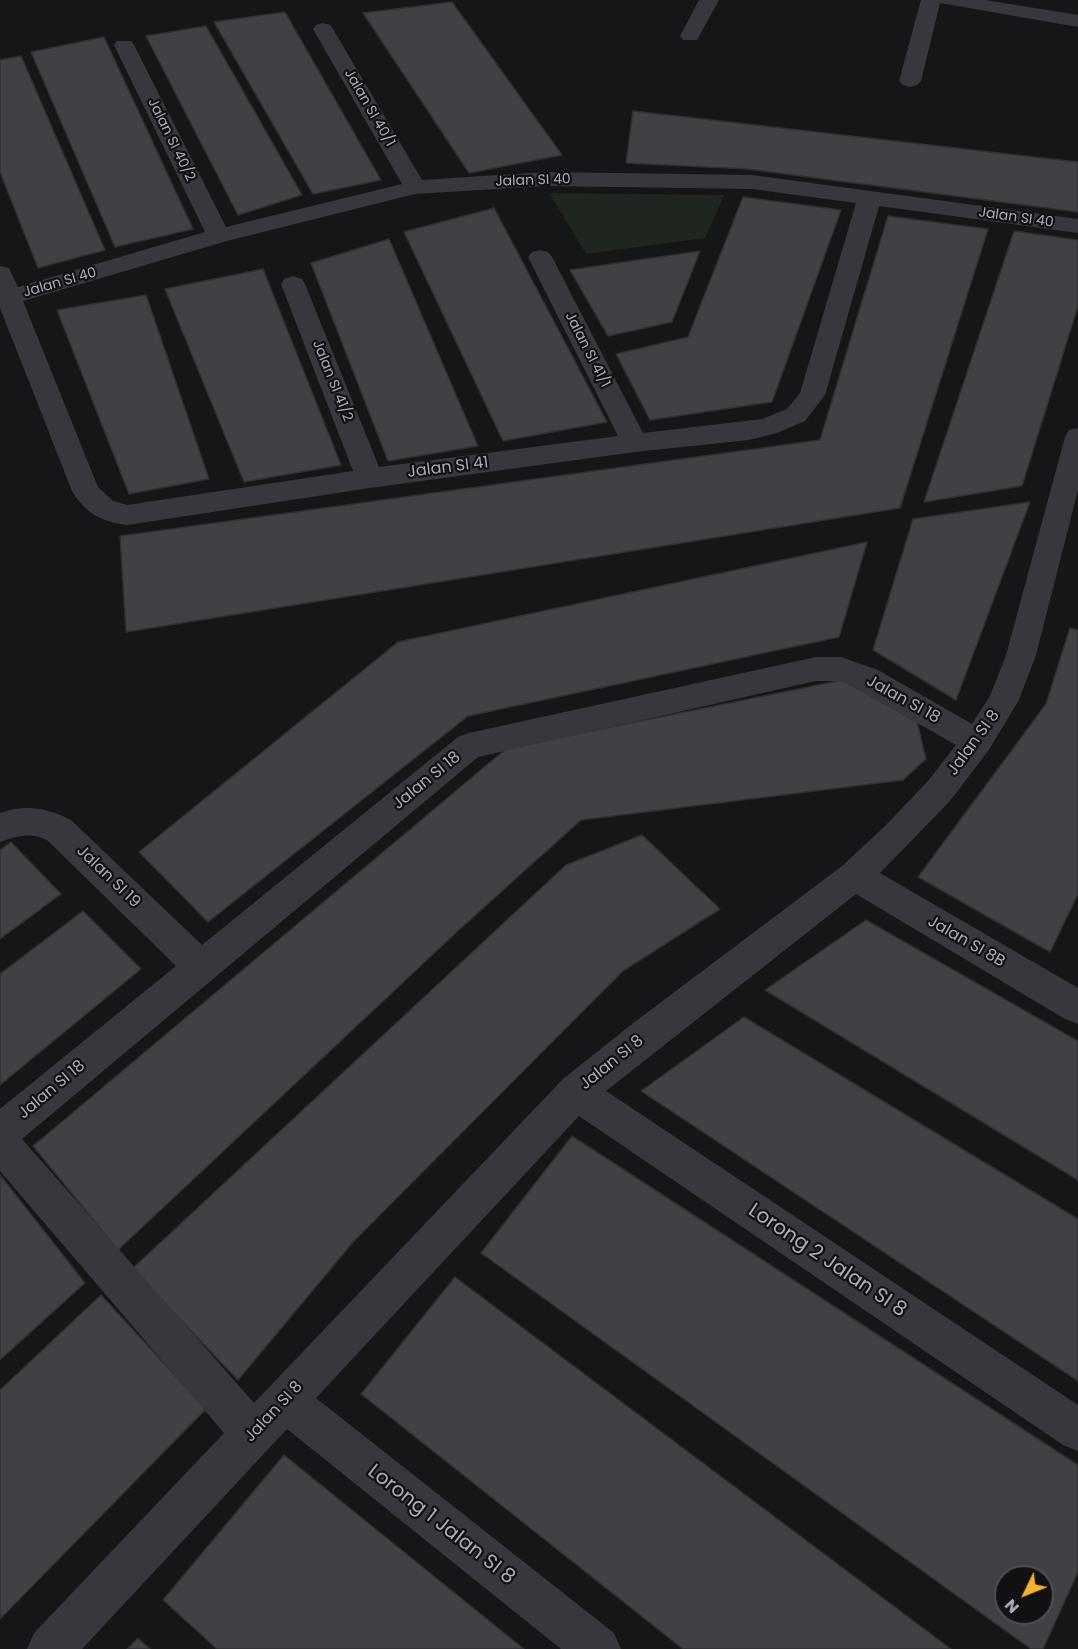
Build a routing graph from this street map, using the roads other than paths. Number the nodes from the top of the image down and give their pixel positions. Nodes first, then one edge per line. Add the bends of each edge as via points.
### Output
1 (709, 0) edge
2 (931, 0) edge
3 (948, 0) edge
4 (1078, 21) edge
5 (323, 29) dead end
6 (690, 36) dead end
7 (124, 45) dead end
8 (910, 81) dead end
9 (416, 187) junction
10 (869, 199) junction
11 (1078, 226) edge
12 (219, 236) junction
13 (540, 257) dead end
14 (0, 273) edge
15 (293, 284) dead end
16 (4, 299) edge
17 (1078, 437) edge
18 (635, 443) junction
19 (370, 478) junction
20 (977, 742) junction
21 (0, 828) edge
22 (854, 876) junction
23 (201, 967) junction
24 (1078, 1007) edge
25 (576, 1092) junction
26 (0, 1133) edge
27 (0, 1142) edge
28 (285, 1400) junction
29 (1078, 1430) edge
30 (253, 1434) junction
31 (50, 1649) edge
32 (598, 1649) edge

1 - 6 street
2 - 8 street
3 - 4 street
5 - 9 street, Jalan SI 40/1
7 - 12 street, Jalan SI 40/2
9 - 10 street, Jalan SI 40 via 546,179 752,182
9 - 12 street, Jalan SI 40
10 - 11 street, Jalan SI 40
10 - 18 street, Jalan SI 41 via 812,395 796,415 749,431
12 - 16 street, Jalan SI 40
13 - 18 street, Jalan SI 41/1
14 - 16 street
15 - 19 street, Jalan SI 41/2
16 - 19 street, Jalan SI 41 via 86,491 110,513 127,515
17 - 20 street, Jalan SI 8 via 1021,655 1004,700
18 - 19 street, Jalan SI 41
20 - 22 street, Jalan SI 8 via 897,836
20 - 23 street, Jalan SI 18 via 867,679 841,669 816,669 470,746
21 - 23 street, Jalan SI 19 via 27,820 44,822 59,830
22 - 24 street, Jalan SI 8B
22 - 25 street, Jalan SI 8
23 - 26 street, Jalan SI 18
25 - 28 street, Jalan SI 8
25 - 29 street, Lorong 2 Jalan SI 8
27 - 30 street
28 - 30 street, Jalan SI 8
28 - 32 street, Lorong 1 Jalan SI 8
30 - 31 street, Jalan SI 8

